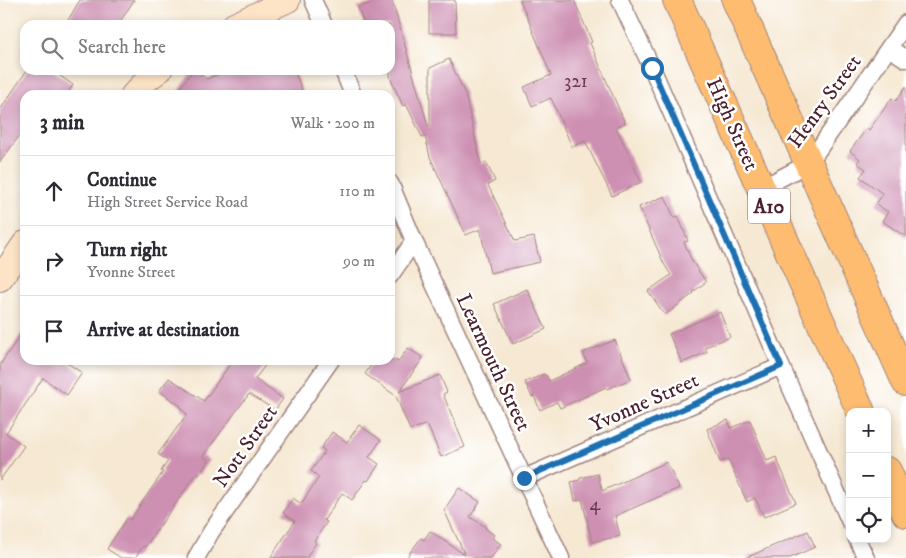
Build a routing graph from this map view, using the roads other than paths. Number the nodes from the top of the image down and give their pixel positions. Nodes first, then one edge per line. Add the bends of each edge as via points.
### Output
1 (288, 0) edge
2 (313, 0) edge
3 (620, 0) edge
4 (677, 0) edge
5 (736, 0) edge
6 (245, 20) edge
7 (322, 20) edge
8 (906, 23) edge
9 (889, 48) junction
10 (906, 60) edge
11 (153, 75) edge
12 (344, 75) edge
13 (138, 90) edge
14 (351, 90) edge
15 (808, 163) junction
16 (762, 188) junction
17 (395, 194) edge
18 (414, 240) junction
19 (20, 250) edge
20 (395, 268) edge
21 (0, 279) edge
22 (328, 365) edge
23 (781, 366) junction
24 (906, 382) edge
25 (859, 408) edge
26 (524, 478) junction
27 (891, 480) edge
28 (846, 513) edge
29 (906, 513) edge
30 (859, 543) edge
31 (196, 558) edge
32 (560, 558) edge
33 (866, 558) edge

1 - 6 street
2 - 7 street
3 - 23 street
4 - 16 highway, High Street / A10
5 - 15 highway, A10
8 - 9 street, Henry Street
9 - 10 street
9 - 15 street, Henry Street
11 - 13 street
12 - 14 street
15 - 16 street, Henry Street
15 - 24 highway, A10
16 - 25 highway, High Street / A10
17 - 18 street, Learmouth Street
18 - 20 street
18 - 26 street, Learmouth Street
19 - 21 street
22 - 31 street, Nott Street
23 - 26 street, Yvonne Street
23 - 28 street
26 - 32 street, Learmouth Street
27 - 29 highway
30 - 33 street

